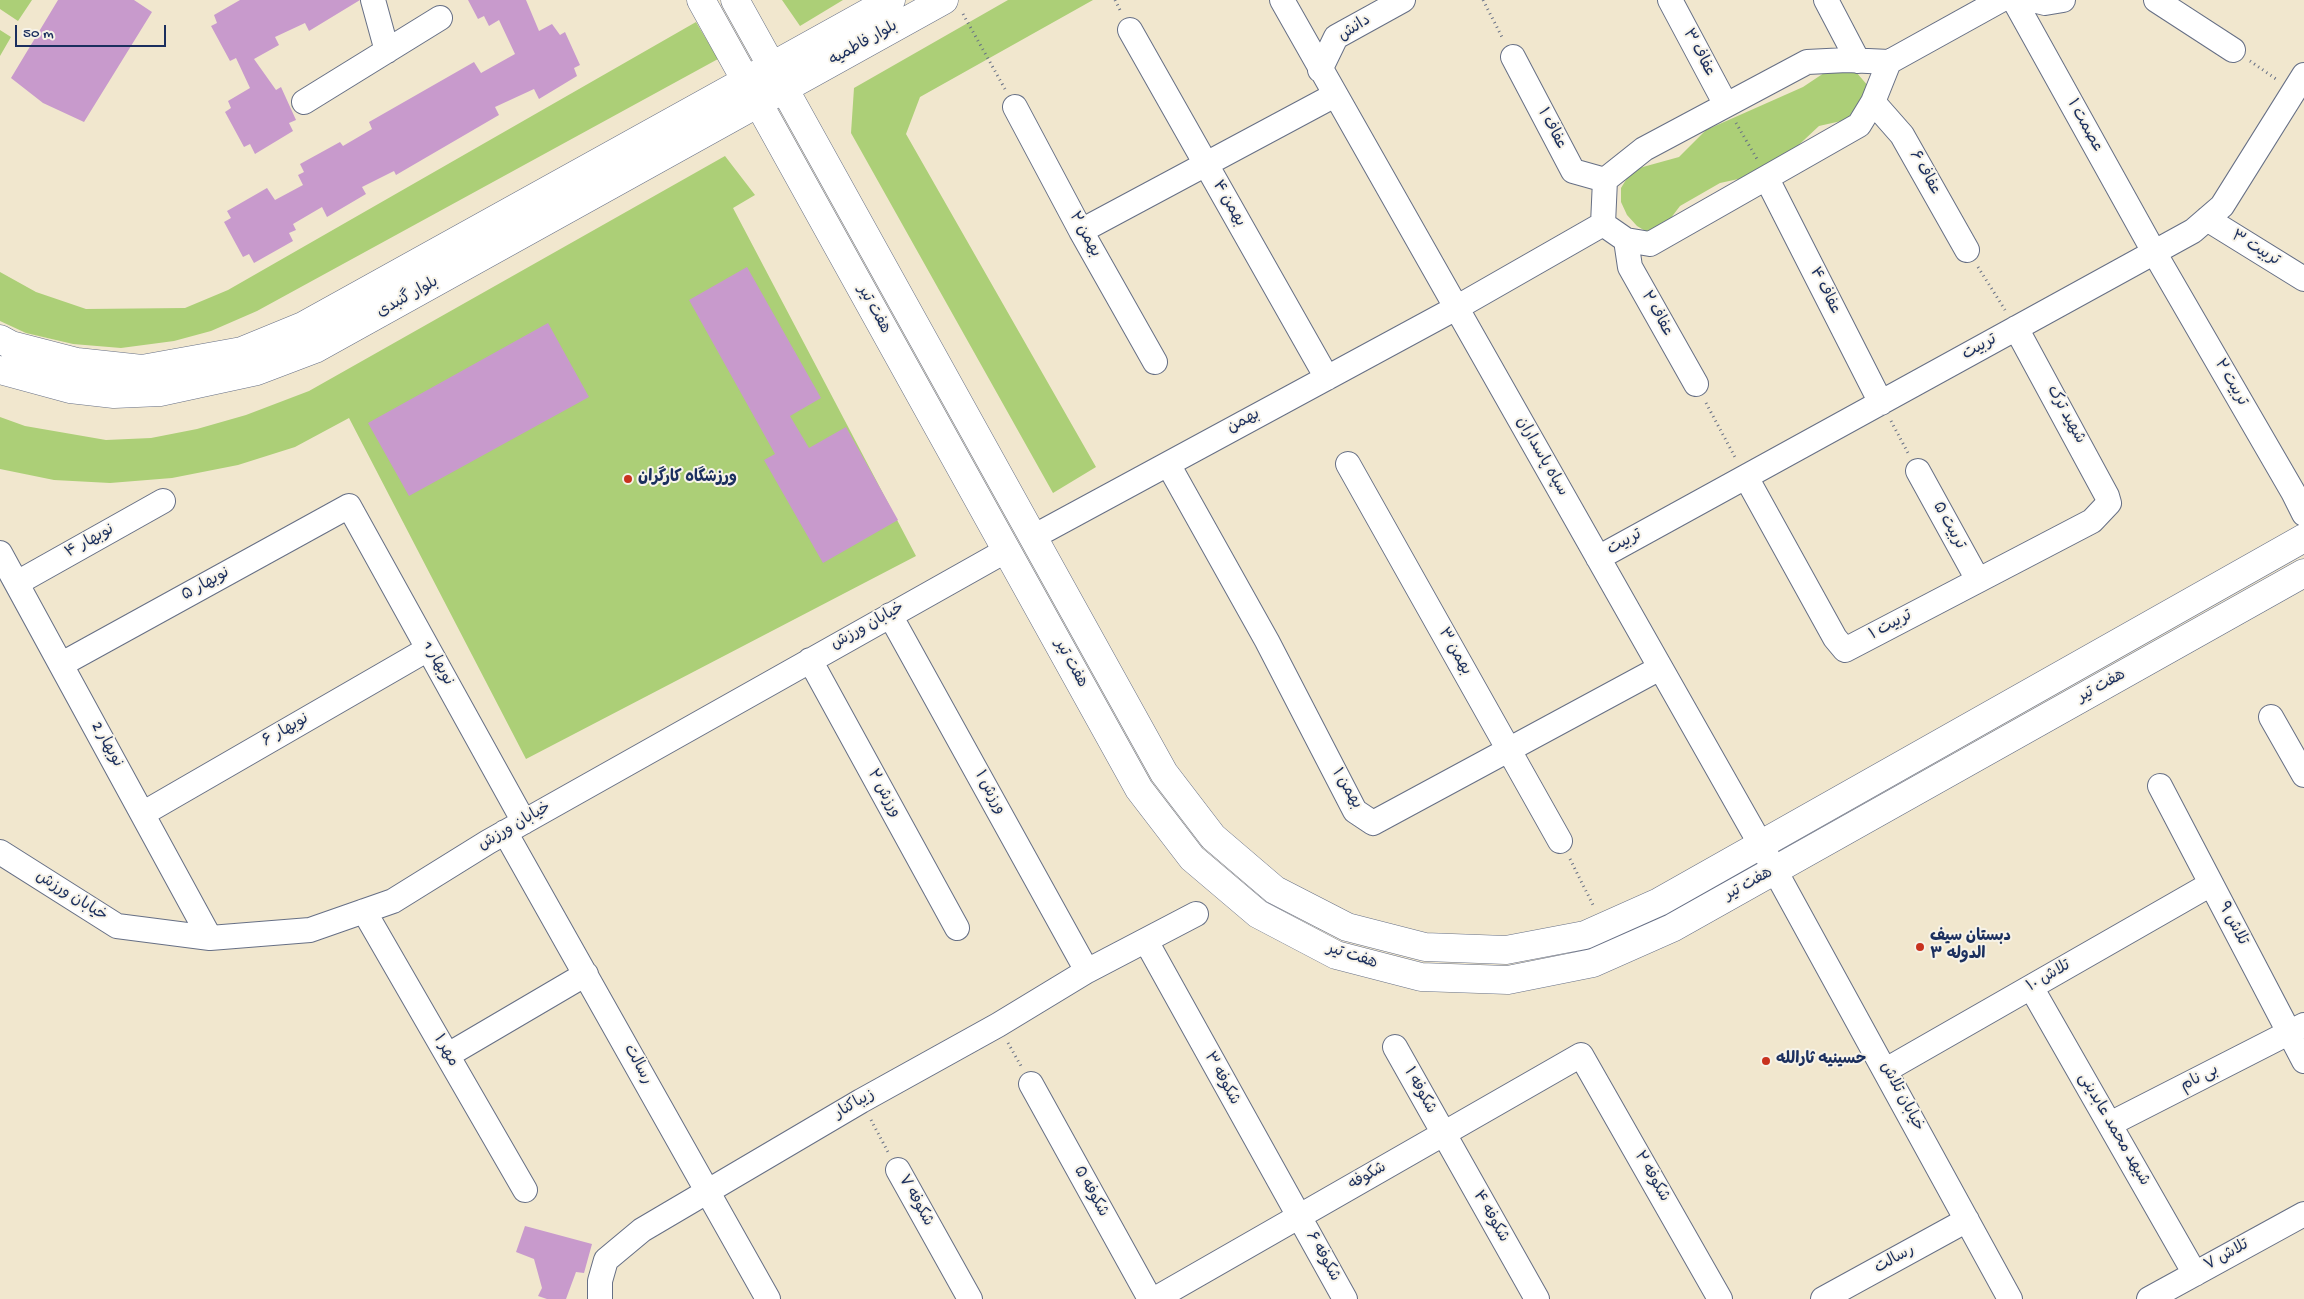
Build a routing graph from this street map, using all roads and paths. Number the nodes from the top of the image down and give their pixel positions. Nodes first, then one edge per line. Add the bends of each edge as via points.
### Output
1 (373, 0) edge
2 (701, 0) edge
3 (735, 0) edge
4 (891, 0) edge
5 (1282, 0) edge
6 (1403, 0) edge
7 (1483, 0) edge
8 (1670, 0) edge
9 (1826, 0) edge
10 (2001, 0) edge
11 (2014, 0) edge
12 (2033, 0) edge
13 (2063, 0) edge
14 (2156, 0) edge
15 (952, 4) edge
16 (440, 18) dead end
17 (1130, 30) dead end
18 (2233, 50) joint
19 (387, 51) junction
20 (1513, 57) joint
21 (1858, 61) junction
22 (1889, 62) junction
23 (1320, 70) junction
24 (778, 78) junction
25 (2301, 88) edge
26 (752, 92) junction
27 (1335, 95) junction
28 (304, 102) dead end
29 (1872, 102) junction
30 (1726, 105) junction
31 (1015, 107) joint
32 (1205, 165) junction
33 (1767, 178) junction
34 (1605, 180) junction
35 (2206, 219) junction
36 (1603, 224) junction
37 (1081, 232) junction
38 (1626, 240) junction
39 (1967, 250) joint
40 (2154, 252) junction
41 (2304, 279) edge
42 (1456, 308) junction
43 (2016, 328) junction
44 (0, 338) edge
45 (1155, 362) dead end
46 (0, 370) edge
47 (1327, 378) junction
48 (1696, 384) joint
49 (1881, 403) junction
50 (1168, 464) junction
51 (1348, 464) dead end
52 (1918, 471) joint
53 (1746, 477) junction
54 (163, 501) dead end
55 (2109, 503) joint
56 (349, 506) joint
57 (2304, 514) edge
58 (1033, 537) junction
59 (2304, 538) edge
60 (1007, 550) junction
61 (0, 553) edge
62 (1598, 558) junction
63 (2304, 573) edge
64 (1978, 580) junction
65 (17, 583) junction
66 (890, 615) junction
67 (428, 649) junction
68 (810, 660) junction
69 (62, 664) junction
70 (1660, 668) junction
71 (2272, 717) dead end
72 (1509, 749) junction
73 (2304, 775) edge
74 (2160, 786) dead end
75 (144, 813) junction
76 (515, 827) junction
77 (1560, 840) joint
78 (1761, 845) junction
79 (0, 852) edge
80 (1773, 871) junction
81 (2211, 884) junction
82 (364, 911) junction
83 (1196, 914) dead end
84 (1604, 926) junction
85 (957, 928) dead end
86 (210, 938) junction
87 (1146, 941) junction
88 (1087, 971) junction
89 (586, 974) junction
90 (2031, 987) junction
91 (998, 1025) junction
92 (2296, 1029) edge
93 (1395, 1047) dead end
94 (448, 1055) junction
95 (1582, 1055) joint
96 (2304, 1061) edge
97 (1886, 1070) junction
98 (1031, 1084) joint
99 (861, 1101) junction
100 (2110, 1124) junction
101 (1443, 1135) junction
102 (898, 1170) joint
103 (525, 1190) dead end
104 (708, 1191) junction
105 (2304, 1214) edge
106 (1298, 1216) junction
107 (1968, 1220) junction
108 (2195, 1274) junction
109 (600, 1299) edge
110 (768, 1299) edge
111 (970, 1299) edge
112 (1150, 1299) edge
113 (1155, 1299) edge
114 (1345, 1299) edge
115 (1537, 1299) edge
116 (1720, 1299) edge
117 (1823, 1299) edge
118 (2010, 1299) edge
119 (2149, 1299) edge

1 - 19 street
2 - 26 main road, هفت تیر
3 - 24 main road, هفت تیر
4 - 24 main road, بلوار فاطمیه
5 - 23 street, سپاه پاسداران
6 - 23 street, دانش via 1336,37
7 - 20 path
8 - 30 street, عفاف ۳
9 - 21 street
10 - 22 street
11 - 40 street, عصمت ۱
12 - 13 street via 2045,3
14 - 18 street
15 - 24 main road, بلوار فاطمیه
15 - 31 path
16 - 19 street
17 - 32 street, بهمن ۴
18 - 25 path
19 - 28 street
20 - 34 street, عفاف ۱ via 1573,171
21 - 22 street
21 - 30 street via 1807,62
22 - 29 street
23 - 27 street, سپاه پاسداران
24 - 26 main road, بلوار گنبدی
24 - 58 main road, هفت تیر
25 - 35 street, تربیت via 2222,206
26 - 44 main road, بلوار گنبدی via 303,326 242,351 142,369 77,362 11,345
26 - 46 main road, بلوار گنبدی via 315,349 257,370 160,392 114,394 70,389
26 - 60 main road, هفت تیر
27 - 32 street
27 - 42 street, سپاه پاسداران
29 - 33 street via 1859,124
29 - 39 street, عفاف ۶ via 1902,135
30 - 33 path
30 - 34 street via 1644,149
31 - 37 street, بهمن ۲
32 - 37 street
32 - 47 street, بهمن ۴
33 - 38 street via 1650,244
33 - 49 street, عفاف ۴
34 - 36 street
35 - 40 street, تربیت via 2193,231
35 - 41 street, تربیت ۳
36 - 38 street
36 - 42 street, بهمن
37 - 45 street, بهمن ۲
38 - 48 street, عفاف ۲ via 1630,267
39 - 43 path
40 - 43 street, تربیت
40 - 57 street, تربیت ۲
42 - 47 street, بهمن
42 - 62 street, سپاه پاسداران
43 - 49 street, تربیت
43 - 55 street, شهید ترک via 2077,436
47 - 50 street, بهمن
48 - 53 path
49 - 52 path
49 - 53 street, تربیت
50 - 58 street, بهمن
50 - 72 street, بهمن ۱ via 1267,641 1355,811 1373,823
51 - 72 street, بهمن ۳
52 - 64 street, تربیت ۵
53 - 62 street, تربیت
53 - 64 street, تربیت ۱ via 1835,638 1845,650
54 - 65 street, نوبهار ۴
55 - 64 street, تربیت ۱ via 2092,521
56 - 67 street, نوبهار 1
56 - 69 street, نوبهار ۵
58 - 84 main road, هفت تیر via 1164,773 1213,838 1275,890 1347,927 1425,947 1506,950 1584,934
59 - 78 main road, هفت تیر
60 - 66 street, خیابان ورزش
60 - 80 main road, هفت تیر via 1139,789 1192,858 1258,914 1336,955 1421,977 1508,980 1594,963 1672,928
61 - 65 street, نوبهار 2
62 - 70 street, سپاه پاسداران
63 - 80 main road, هفت تیر
65 - 69 street, نوبهار 2
66 - 68 street, خیابان ورزش
66 - 88 street, ورزش ۱
67 - 75 street, نوبهار ۶
67 - 76 street, نوبهار 1
68 - 76 street, خیابان ورزش
68 - 85 street, ورزش ۲
69 - 75 street, نوبهار 2
70 - 72 street, بهمن ۱
70 - 78 street, سپاه پاسداران
71 - 73 street
72 - 77 street, بهمن ۳
74 - 81 street, تلاش ۹
75 - 86 street, نوبهار 2
76 - 82 street, خیابان ورزش via 393,901
76 - 89 street, رسالت
77 - 84 path
78 - 80 street, خیابان تلاش
78 - 84 main road, هفت تیر via 1659,902
79 - 86 street, خیابان ورزش via 117,926
80 - 97 street, خیابان تلاش
81 - 90 street, تلاش ۱۰
81 - 92 street, تلاش ۹
82 - 86 street, خیابان ورزش via 310,930
82 - 94 street, مهر ۱
83 - 87 street, زیباکنار
87 - 88 street, زیباکنار
87 - 106 street, شکوفه ۳
88 - 91 street, زیباکنار
89 - 94 street
89 - 104 street, رسالت
90 - 97 street, تلاش ۱۰
90 - 100 street, شیهد محمد عابدینی
91 - 98 path
91 - 99 street, زیباکنار
92 - 96 street, تلاش ۹
92 - 100 street, بی نام
93 - 101 street, شکوفه ۱
94 - 103 street, مهر ۱
95 - 101 street, شکوفه
95 - 116 street, شکوفه ۲
97 - 107 street, خیابان تلاش
98 - 112 street, شکوفه ۵
99 - 102 path, شکوفه ۷
99 - 104 street, زیباکنار
100 - 108 street, شیهد محمد عابدینی
101 - 106 street, شکوفه
101 - 115 street, شکوفه ۴
102 - 111 street, شکوفه ۷
104 - 109 street, زیباکنار via 642,1230 606,1260 600,1281
104 - 110 street, رسالت
105 - 108 street, تلاش ۷
106 - 113 street, شکوفه
106 - 114 street, شکوفه ۶
107 - 117 street, رسالت
107 - 118 street, خیابان تلاش
108 - 119 street, تلاش ۷

